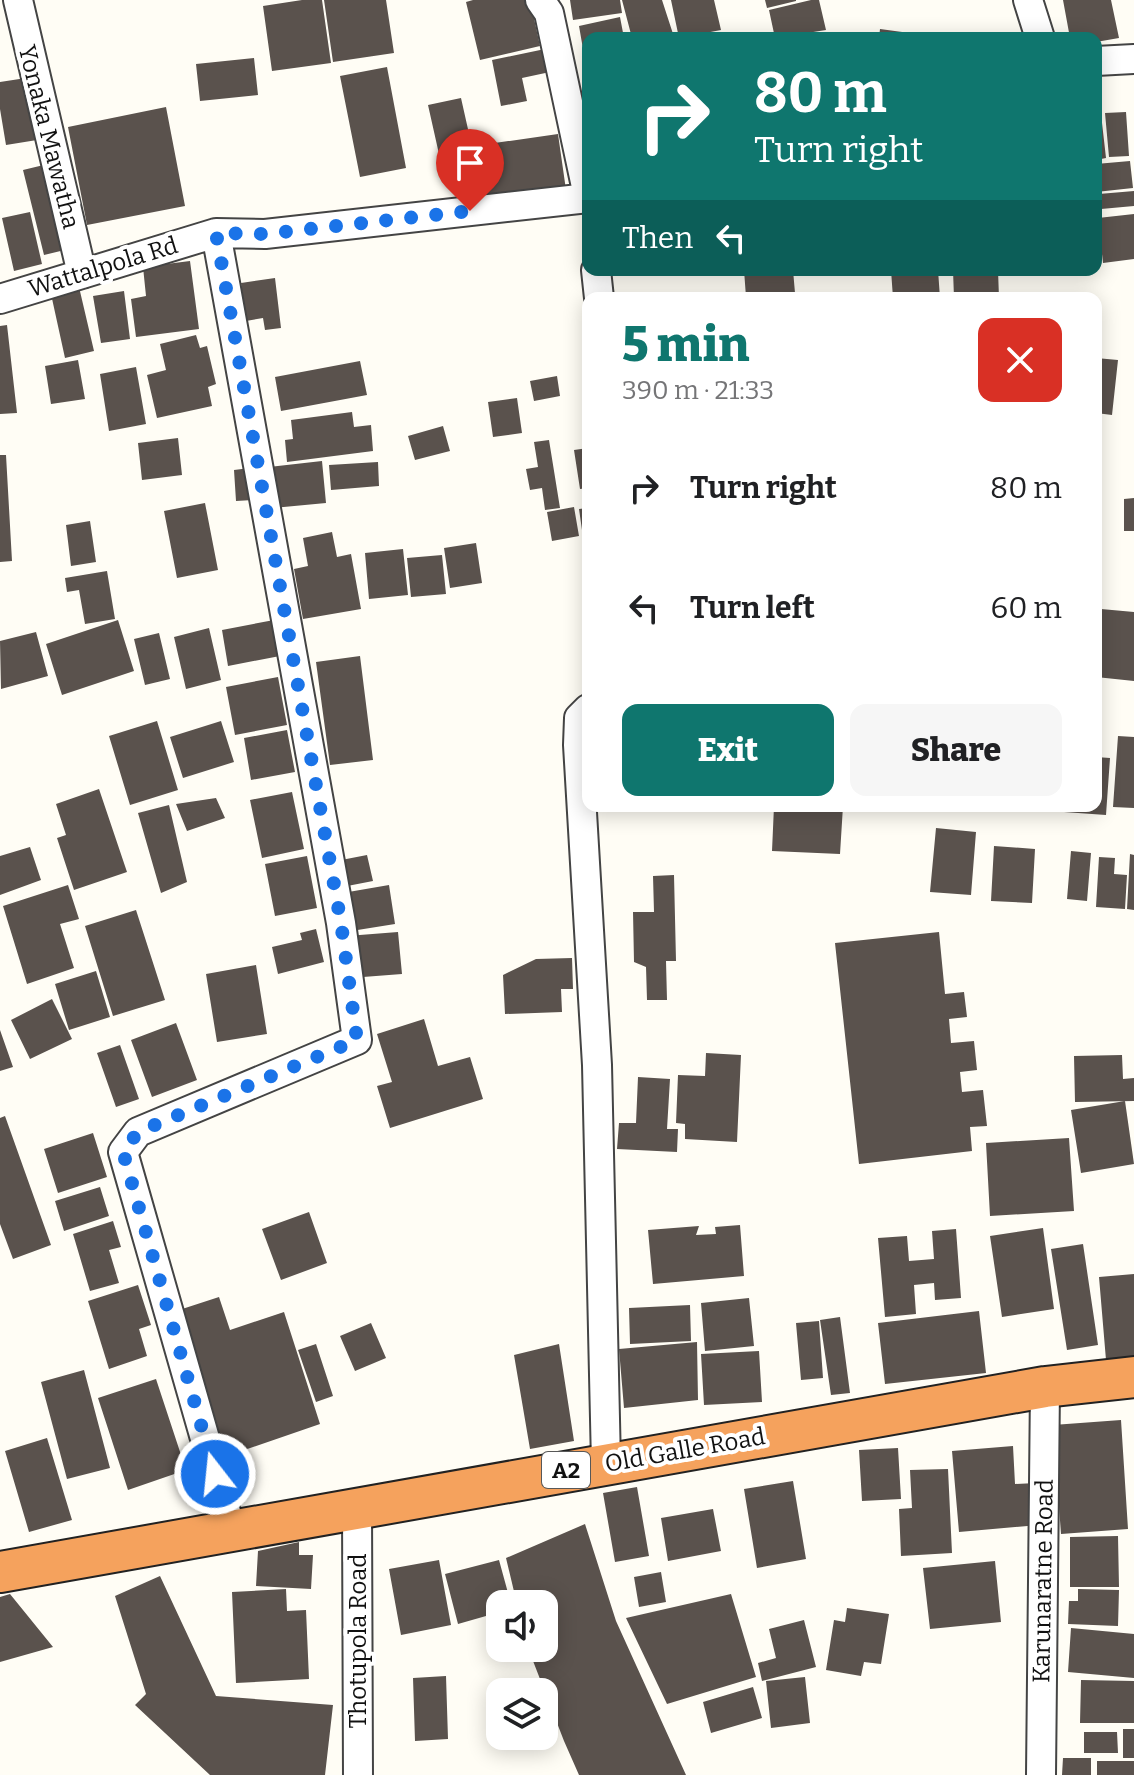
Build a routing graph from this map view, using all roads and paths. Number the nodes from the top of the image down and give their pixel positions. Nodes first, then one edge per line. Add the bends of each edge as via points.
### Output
1 (18, 0) edge
2 (540, 0) edge
3 (1028, 0) edge
4 (1038, 32) edge
5 (1134, 59) edge
6 (1102, 61) edge
7 (582, 169) edge
8 (582, 198) edge
9 (216, 233) junction
10 (82, 274) junction
11 (0, 299) edge
12 (582, 715) edge
13 (1134, 1377) edge
14 (1045, 1387) junction
15 (606, 1463) junction
16 (357, 1507) junction
17 (232, 1533) junction
18 (0, 1572) edge
19 (358, 1775) edge
20 (1041, 1775) edge

1 - 10 street, Yonaka Mawatha
2 - 7 street via 549,13
3 - 4 street
5 - 6 street
8 - 9 street, Wattalpola Rd via 265,234
9 - 10 street, Wattalpola Rd
9 - 17 street via 341,923 357,1040 138,1132 123,1152
10 - 11 street, Wattalpola Rd
12 - 15 street via 578,745 597,1065
13 - 14 highway, Old Galle Road / A2
14 - 15 highway, Old Galle Road / A2
14 - 20 street, Karunaratne Road
15 - 16 highway, Old Galle Road / A2
16 - 17 highway, Old Galle Road / A2
16 - 19 street, Thotupola Road
17 - 18 highway, Old Galle Road / A2

